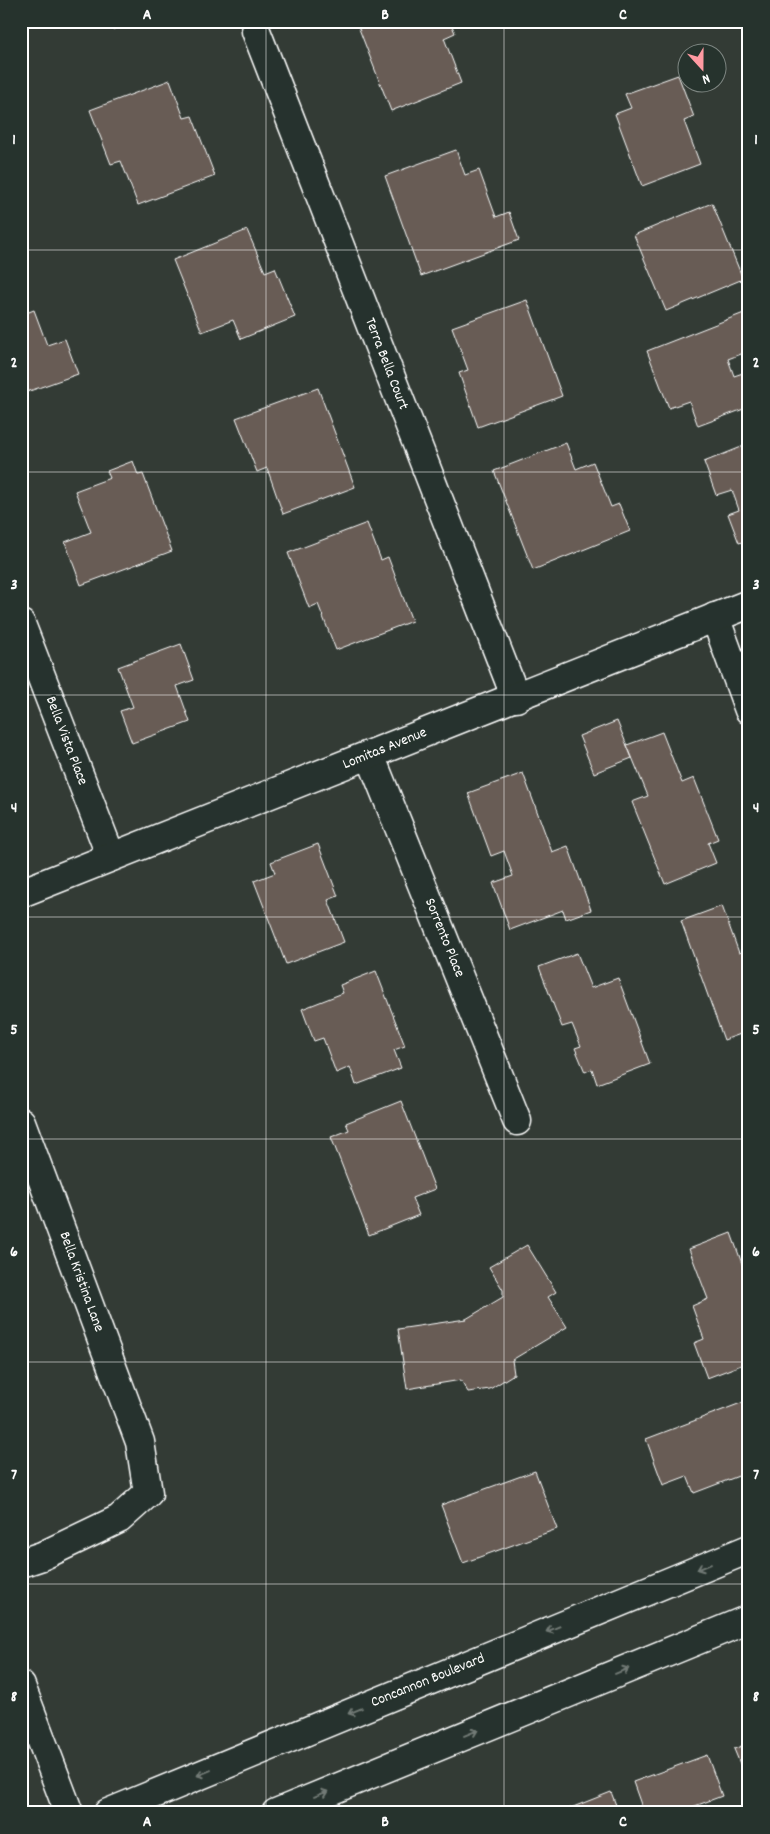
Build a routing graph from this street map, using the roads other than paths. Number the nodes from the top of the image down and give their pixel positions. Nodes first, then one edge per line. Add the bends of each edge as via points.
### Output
1 (256, 31) dead end
2 (749, 604) edge
3 (715, 617) junction
4 (21, 624) edge
5 (516, 698) junction
6 (749, 710) edge
7 (370, 755) junction
8 (111, 857) junction
9 (21, 893) edge
10 (518, 1121) dead end
11 (21, 1122) edge
12 (749, 1549) edge
13 (21, 1562) edge
14 (749, 1619) edge
15 (21, 1686) edge
16 (69, 1813) edge
17 (108, 1813) edge
18 (276, 1813) edge

1 - 5 street, Terra Bella Court
2 - 3 street, Lomitas Avenue
3 - 5 street, Lomitas Avenue
3 - 6 street
4 - 8 street, Bella Vista Place
5 - 7 street, Lomitas Avenue
7 - 8 street, Lomitas Avenue
7 - 10 street, Sorrento Place
8 - 9 street, Lomitas Avenue
11 - 13 street, Bella Kristina Lane via 140,1442 148,1493 119,1519 42,1556
12 -> 17 street, Concannon Boulevard
18 -> 14 street
15 - 16 street

